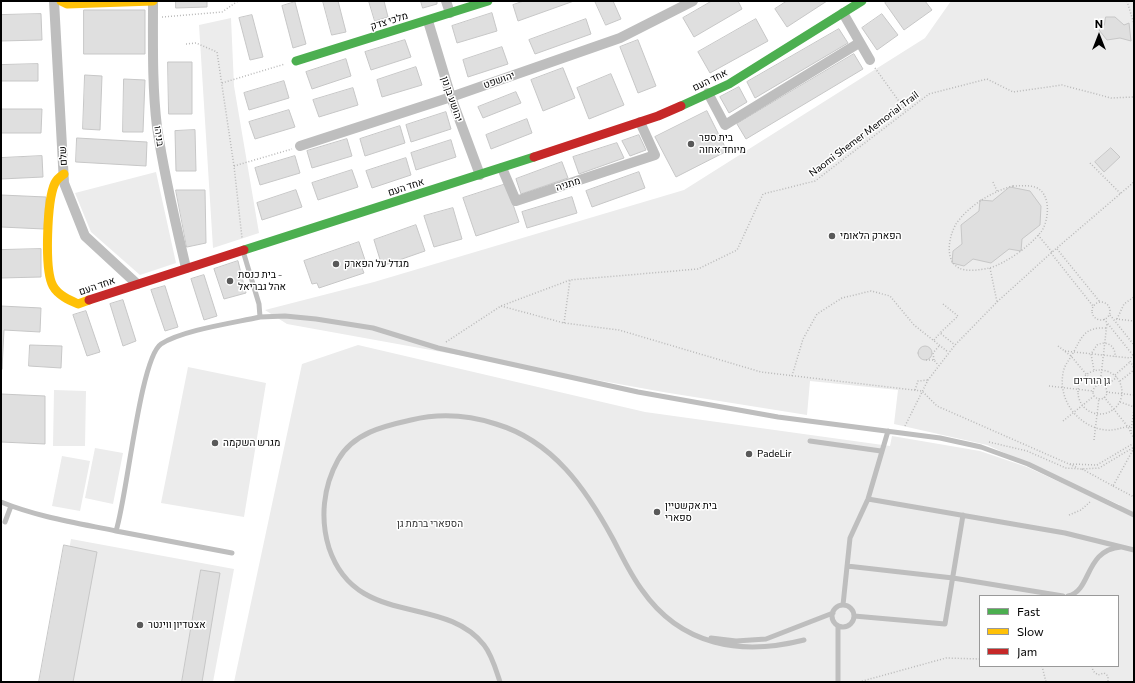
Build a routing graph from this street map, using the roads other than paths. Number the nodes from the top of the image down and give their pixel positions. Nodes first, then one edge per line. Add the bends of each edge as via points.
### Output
1 (54, 1) edge
2 (61, 1) edge
3 (153, 1) edge
4 (446, 1) edge
5 (488, 1) edge
6 (694, 1) edge
7 (861, 1) edge
8 (450, 13) junction
9 (844, 13) junction
10 (428, 21) junction
11 (859, 43) junction
12 (870, 60) road end
13 (296, 61) road end
14 (708, 93) junction
15 (451, 97) junction
16 (640, 122) junction
17 (300, 146) road end
18 (502, 168) junction
19 (64, 174) junction
20 (480, 175) junction
21 (243, 250) junction
22 (186, 268) junction
23 (137, 284) junction
24 (260, 317) junction
25 (888, 431) junction
26 (810, 441) dead end
27 (881, 451) junction
28 (868, 499) junction
29 (1, 502) edge
30 (11, 506) junction
31 (963, 515) junction
32 (1134, 515) edge
33 (5, 522) dead end
34 (116, 531) junction
35 (1131, 549) edge
36 (232, 553) dead end
37 (847, 566) junction
38 (953, 578) junction
39 (1057, 595) edge
40 (1070, 595) edge
41 (843, 605) junction
42 (833, 612) junction
43 (854, 616) junction
44 (838, 626) junction
45 (694, 635) junction
46 (804, 640) dead end
47 (500, 682) edge
48 (838, 682) edge

1 - 19 street, שלם
2 - 3 street via 66,4
3 - 22 street, בניהו via 157,126 166,185
4 - 8 street
5 - 8 street, מלכי צדק
6 - 15 street, יהושפט via 620,38
7 - 9 street, אחד העם
8 - 10 street, מלכי צדק
9 - 11 street
9 - 14 street, אחד העם via 729,84
10 - 13 street, מלכי צדק
10 - 15 street, יהושע בן נון
11 - 12 street
11 - 14 street via 725,125
14 - 16 street, אחד העם
15 - 17 street, יהושפט
15 - 20 street, יהושע בן נון
16 - 18 street, אחד העם
16 - 18 street, מתניה via 655,155 516,201
18 - 20 street, אחד העם
19 - 23 street, שלם via 64,183 84,236
19 - 23 street, אחד העם via 55,181 50,202 48,262 51,282 60,296 78,304
20 - 21 street, אחד העם
21 - 22 street, אחד העם
21 - 24 lane via 259,304
22 - 23 street, אחד העם
24 - 25 lane via 316,319 373,328 438,348 638,392 778,417
24 - 34 lane via 190,333 161,344 154,350 144,378 125,493
25 - 27 lane
25 - 32 lane via 940,438 981,448 1028,464
26 - 27 lane
27 - 28 lane
28 - 31 lane
28 - 37 lane via 850,538
29 - 30 lane
30 - 33 lane
30 - 34 lane via 51,518
31 - 35 lane via 1065,533
31 - 38 lane
34 - 36 lane
35 - 40 lane via 1115,548 1103,554 1089,569 1080,590
37 - 38 lane
37 - 41 lane
38 - 39 lane
38 - 43 lane via 946,624
41 - 42 lane
41 - 43 lane via 852,610
42 - 44 lane via 833,621
42 - 45 lane via 766,639 736,641
43 - 44 lane via 849,625
44 - 48 lane
45 - 46 lane via 713,642 752,648
45 - 47 lane via 671,621 643,593 586,492 559,460 524,435 481,419 447,414 372,430 356,440 338,459 325,493 323,526 330,551 350,582 364,593 386,604 451,620 468,630 485,646

